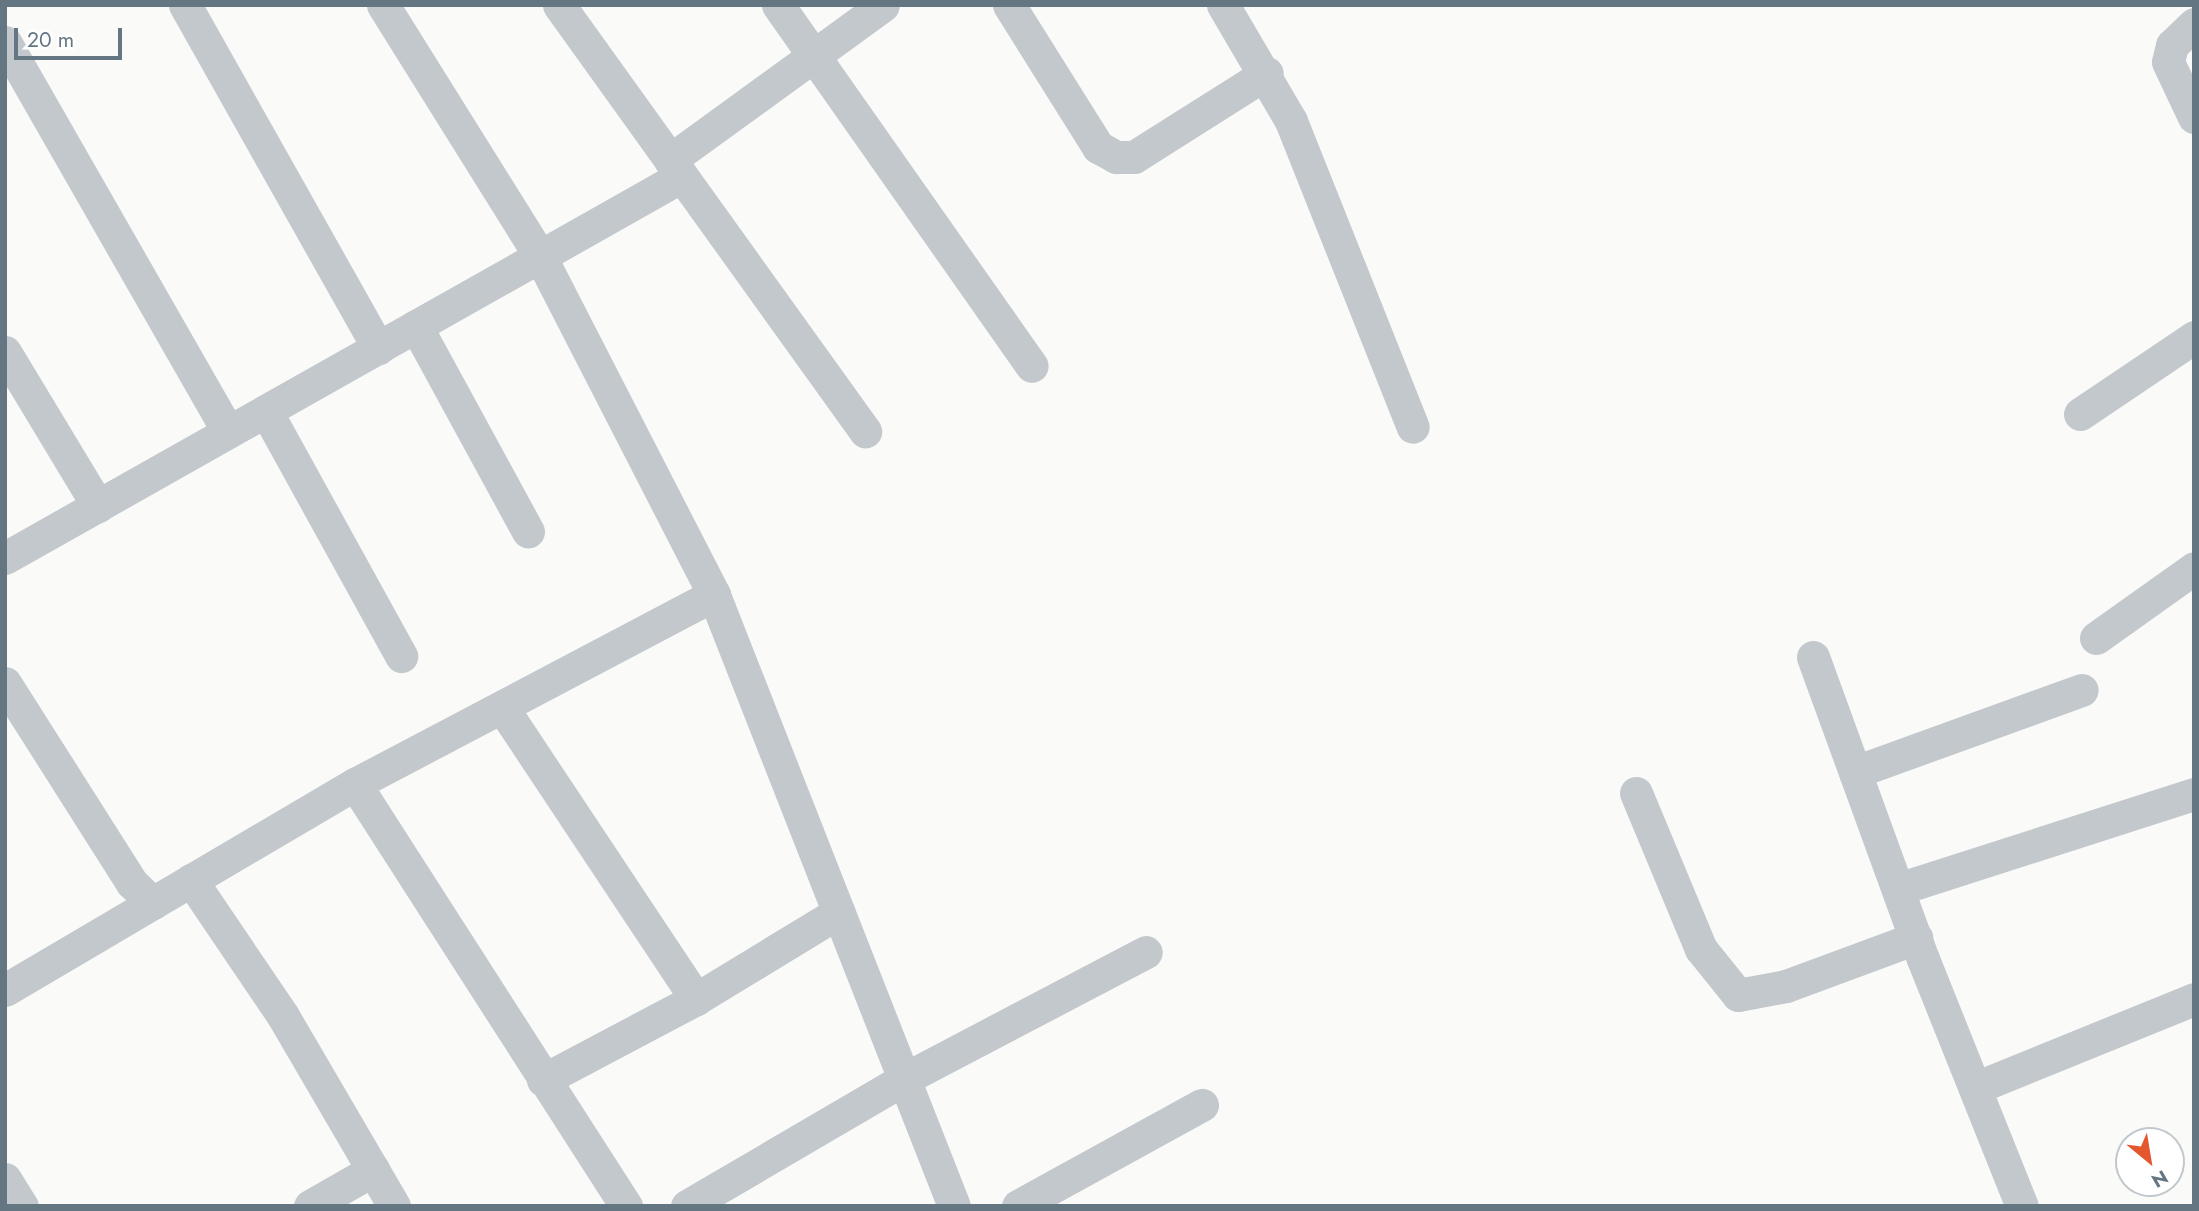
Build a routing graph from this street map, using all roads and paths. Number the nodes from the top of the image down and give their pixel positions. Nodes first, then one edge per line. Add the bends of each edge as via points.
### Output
1 (185, 5) edge
2 (383, 5) edge
3 (559, 5) edge
4 (778, 5) edge
5 (883, 5) edge
6 (1009, 5) edge
7 (1223, 5) edge
8 (2194, 24) edge
9 (5, 42) edge
10 (812, 58) junction
11 (1267, 74) junction
12 (2194, 117) edge
13 (676, 168) junction
14 (540, 256) junction
15 (416, 326) junction
16 (2194, 337) edge
17 (378, 348) junction
18 (5, 352) edge
19 (1032, 366) dead end
20 (266, 411) junction
21 (2080, 414) dead end
22 (1413, 427) dead end
23 (865, 431) dead end
24 (228, 432) junction
25 (98, 506) junction
26 (528, 531) dead end
27 (5, 558) edge
28 (2194, 568) edge
29 (714, 595) junction
30 (2096, 638) dead end
31 (401, 656) dead end
32 (1813, 657) dead end
33 (5, 683) edge
34 (2082, 690) dead end
35 (502, 707) junction
36 (1855, 772) junction
37 (355, 784) junction
38 (1636, 793) dead end
39 (2194, 794) edge
40 (191, 880) junction
41 (1898, 889) junction
42 (153, 903) junction
43 (839, 912) junction
44 (1916, 938) junction
45 (1146, 952) dead end
46 (5, 990) edge
47 (696, 999) junction
48 (2194, 999) edge
49 (904, 1079) junction
50 (543, 1080) junction
51 (1975, 1088) junction
52 (1202, 1105) dead end
53 (373, 1170) junction
54 (5, 1179) edge
55 (22, 1206) edge
56 (310, 1206) edge
57 (394, 1206) edge
58 (626, 1206) edge
59 (687, 1206) edge
60 (954, 1206) edge
61 (1018, 1206) edge
62 (2022, 1206) edge

1 - 17 street
2 - 14 street
3 - 13 street
4 - 10 street
5 - 10 street
6 - 11 street via 1098,147 1116,157 1134,157
7 - 11 street
8 - 12 street via 2172,45 2168,62 2172,82
9 - 24 street
10 - 13 street
10 - 19 street
11 - 22 street
13 - 14 street
13 - 23 street
14 - 15 street
14 - 29 street
15 - 17 street
15 - 26 street
16 - 21 street
17 - 20 street
18 - 25 street
20 - 24 street
20 - 31 street
24 - 25 street
25 - 27 street
28 - 30 street
29 - 35 street
29 - 43 street
32 - 36 street
33 - 42 street via 132,883
34 - 36 street
35 - 37 street
35 - 47 street
36 - 41 street
37 - 40 street
37 - 50 street
38 - 44 street via 1701,950 1738,995 1786,986
39 - 41 street
40 - 42 street
40 - 53 street via 284,1016
41 - 44 street
42 - 46 street
43 - 47 street
43 - 49 street
44 - 51 street
45 - 49 street
47 - 50 street
48 - 51 street
49 - 59 street
49 - 60 street
50 - 58 street
51 - 62 street
52 - 61 street
53 - 56 street
53 - 57 street
54 - 55 street

